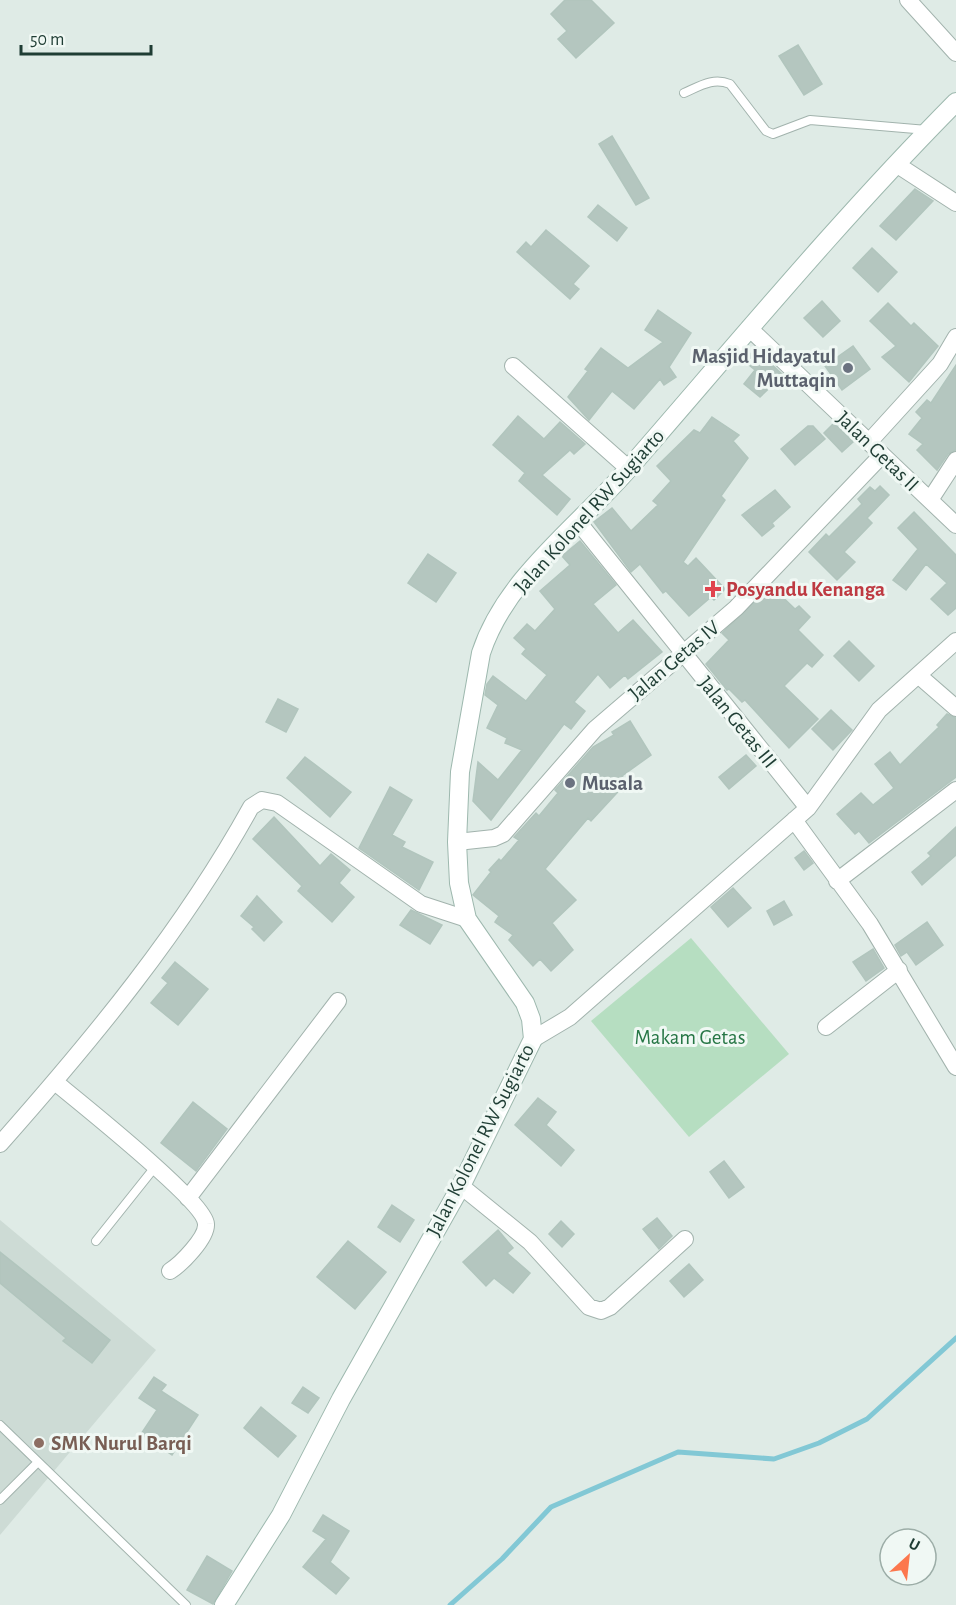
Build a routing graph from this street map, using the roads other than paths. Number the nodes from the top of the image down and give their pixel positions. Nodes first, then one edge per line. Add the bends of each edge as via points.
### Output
1 (908, 0) edge
2 (956, 53) edge
3 (684, 93) dead end
4 (956, 102) edge
5 (928, 130) junction
6 (896, 164) junction
7 (956, 203) edge
8 (749, 328) junction
9 (956, 338) edge
10 (513, 366) dead end
11 (869, 442) junction
12 (882, 456) junction
13 (956, 460) edge
14 (629, 469) junction
15 (930, 500) junction
16 (579, 523) junction
17 (956, 525) edge
18 (956, 641) edge
19 (682, 653) junction
20 (918, 675) junction
21 (956, 708) edge
22 (956, 790) edge
23 (808, 808) junction
24 (794, 820) junction
25 (457, 842) junction
26 (837, 881) junction
27 (467, 919) junction
28 (899, 970) junction
29 (338, 1001) dead end
30 (826, 1027) dead end
31 (533, 1039) junction
32 (956, 1068) edge
33 (55, 1082) junction
34 (0, 1144) edge
35 (155, 1167) junction
36 (461, 1185) junction
37 (188, 1198) junction
38 (685, 1239) dead end
39 (96, 1241) dead end
40 (170, 1270) dead end
41 (0, 1425) edge
42 (38, 1462) junction
43 (0, 1500) edge
44 (186, 1605) edge
45 (224, 1605) edge

1 - 2 street
3 - 5 lane via 722,81 736,92 766,131 774,134 810,120
4 - 5 main road, Jalan Kolonel RW Sugiarto
5 - 6 main road, Jalan Kolonel RW Sugiarto
6 - 7 street
6 - 8 main road, Jalan Kolonel RW Sugiarto
8 - 11 street, Jalan Getas II
8 - 14 main road, Jalan Kolonel RW Sugiarto
9 - 11 street via 940,363
10 - 14 street
11 - 12 street, Jalan Getas II
12 - 15 street, Jalan Getas II
12 - 19 street, Jalan Getas IV via 736,608
13 - 15 street
14 - 16 main road, Jalan Kolonel RW Sugiarto
15 - 17 street, Jalan Getas II
16 - 19 street, Jalan Getas III
16 - 25 main road, Jalan Kolonel RW Sugiarto via 524,579 486,636 460,772
18 - 20 street
19 - 23 street, Jalan Getas III
19 - 25 street, Jalan Getas IV via 594,729 503,834
20 - 21 street
20 - 23 street via 879,710
22 - 26 street
23 - 24 street
24 - 26 street
24 - 31 street via 570,1017
25 - 27 main road, Jalan Kolonel RW Sugiarto via 459,883
26 - 28 street
27 - 31 main road, Jalan Kolonel RW Sugiarto via 525,1003
27 - 33 street via 421,904 277,803 262,800 251,807 162,945
28 - 30 street
28 - 32 street
29 - 37 street
31 - 36 main road, Jalan Kolonel RW Sugiarto
33 - 34 street
33 - 35 street
35 - 37 street
35 - 39 lane
36 - 38 street via 530,1242 589,1307 601,1311
36 - 45 main road, Jalan Kolonel RW Sugiarto via 281,1515
37 - 40 street via 204,1218 205,1229 185,1260
41 - 42 lane
42 - 43 lane
42 - 44 lane

